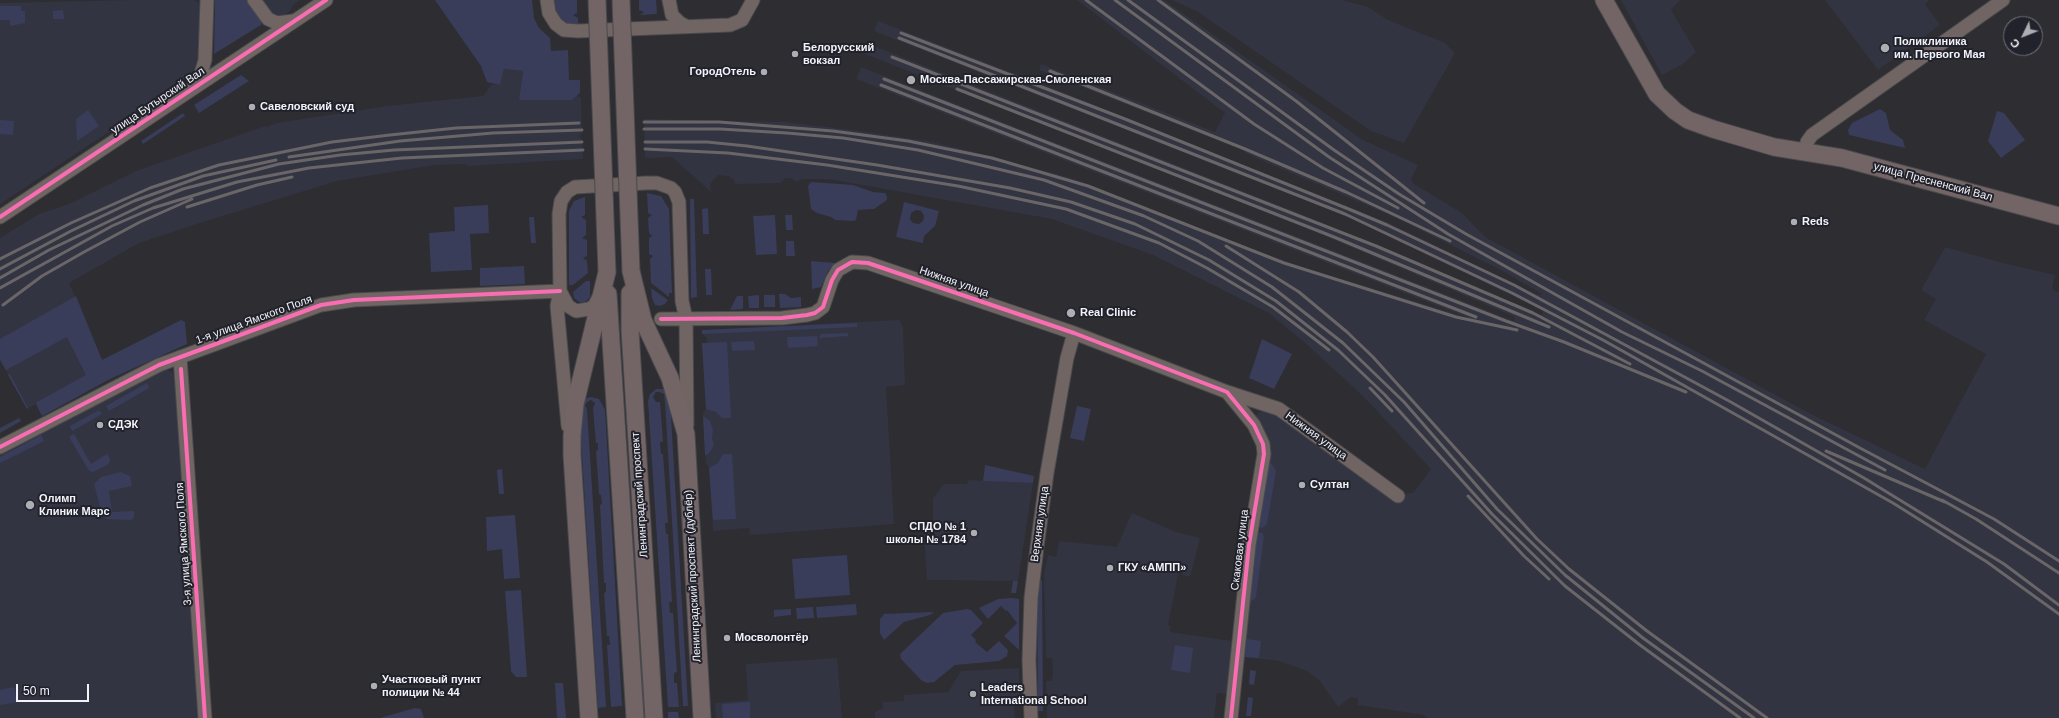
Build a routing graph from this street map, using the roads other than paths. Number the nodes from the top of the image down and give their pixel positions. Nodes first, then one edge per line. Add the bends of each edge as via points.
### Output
1 (208, 0) edge
2 (254, 0) edge
3 (326, 0) edge
4 (547, 0) edge
5 (597, 0) edge
6 (621, 0) edge
7 (670, 0) edge
8 (753, 0) edge
9 (1604, 0) edge
10 (2003, 0) edge
11 (297, 20) junction
12 (686, 26) junction
13 (192, 88) junction
14 (1806, 152) junction
15 (2059, 216) edge
16 (0, 217) edge
17 (631, 271) junction
18 (606, 279) junction
19 (560, 291) junction
20 (637, 293) junction
21 (682, 301) junction
22 (661, 319) junction
23 (686, 320) junction
24 (1074, 333) junction
25 (180, 358) junction
26 (1229, 394) junction
27 (686, 434) junction
28 (0, 447) edge
29 (572, 455) junction
30 (1398, 496) dead end
31 (205, 718) edge
32 (589, 718) edge
33 (635, 718) edge
34 (654, 718) edge
35 (702, 718) edge
36 (1031, 718) edge
37 (1231, 718) edge

1 - 13 street via 204,60 200,76
2 - 11 street via 268,19 277,23
3 - 11 street, улица Бутырский Вал
4 - 12 street via 552,20 559,27 568,30
5 - 18 main road, bridge
6 - 17 main road, bridge
7 - 12 street via 672,15
8 - 12 street via 746,14 736,24
9 - 14 main road, улица Пресненский Вал via 1651,85 1675,111 1688,120 1713,129 1774,147
10 - 14 street via 1812,135 1807,142
11 - 13 street, улица Бутырский Вал
13 - 16 street, улица Бутырский Вал
14 - 15 main road, улица Пресненский Вал via 1842,158
17 - 20 main road, Ленинградский проспект (дублёр)
17 - 34 main road, Ленинградский проспект via 630,330
18 - 19 street via 594,306 582,311 571,309
18 - 29 main road, Ленинградский проспект (дублёр) via 575,404
18 - 33 main road, Ленинградский проспект
19 - 21 street, Ленинградский проспект (дублёр) via 559,211 565,194 578,187 653,183 671,188 679,202
19 - 25 street, 1-я улица Ямского Поля via 337,302 321,305
19 - 29 street, Ленинградский проспект (дублёр) via 557,306
20 - 22 street via 648,314
20 - 27 main road, Ленинградский проспект (дублёр) via 643,320 676,396
21 - 22 street via 675,312
21 - 23 street, Ленинградский проспект (дублёр)
22 - 23 street, Нижняя улица
23 - 24 street, Нижняя улица via 782,318 815,313 823,307 834,275 845,265 858,262 905,274
23 - 27 street, Ленинградский проспект (дублёр)
24 - 26 street, Нижняя улица
24 - 36 street, Верхняя улица via 1067,358 1047,473 1031,598
25 - 28 street, 1-я улица Ямского Поля via 159,365
25 - 31 street, 3-я улица Ямского Поля
26 - 30 street, Нижняя улица via 1279,409
26 - 37 street, Скаковая улица via 1257,430 1264,454 1249,545
27 - 35 main road, Ленинградский проспект (дублёр)
29 - 32 main road, Ленинградский проспект (дублёр)

